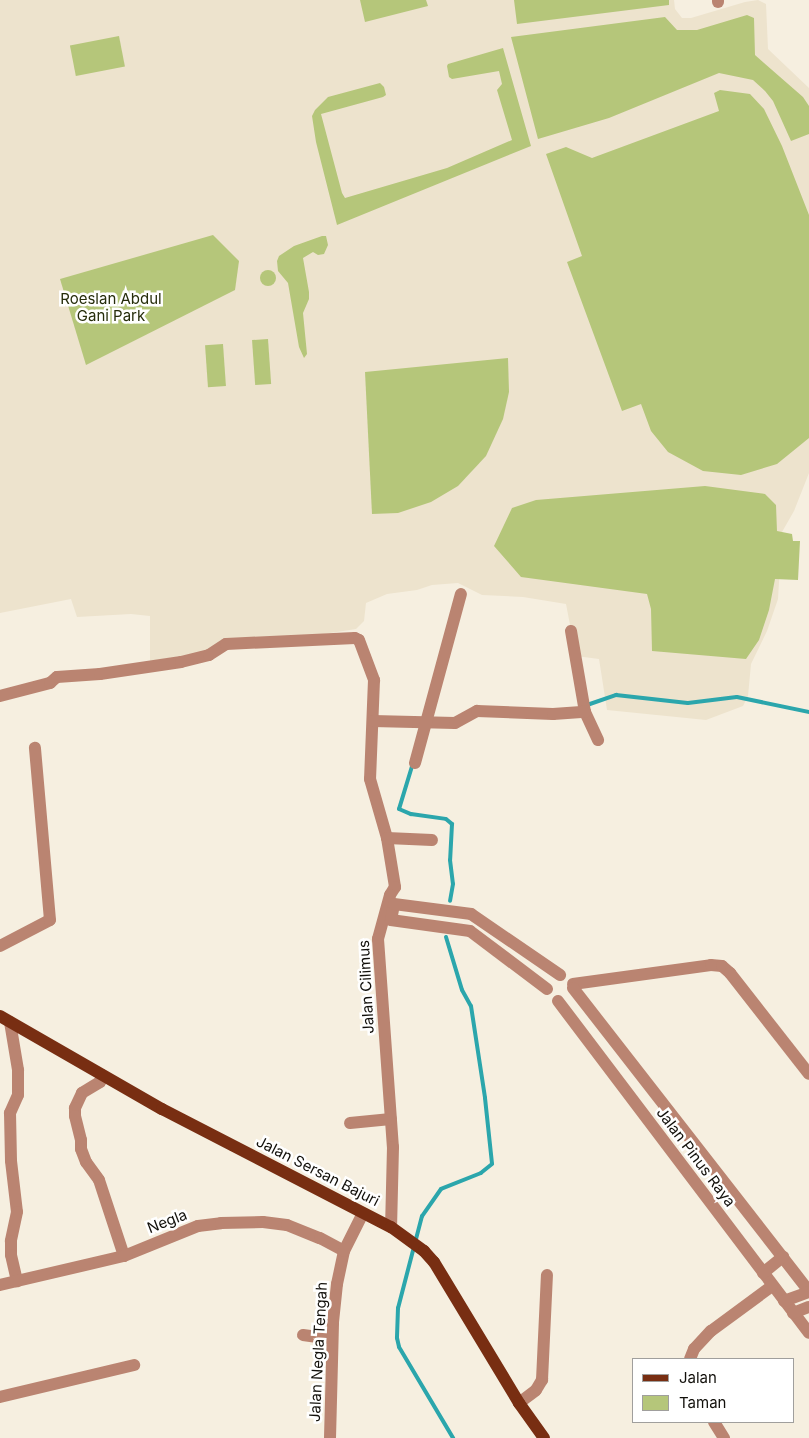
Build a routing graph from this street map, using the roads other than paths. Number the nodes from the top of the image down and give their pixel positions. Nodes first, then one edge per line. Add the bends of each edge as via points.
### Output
1 (461, 594) dead end
2 (571, 630) dead end
3 (369, 641) dead end
4 (374, 680) junction
5 (0, 696) edge
6 (585, 712) junction
7 (373, 721) junction
8 (428, 722) junction
9 (598, 740) dead end
10 (35, 748) dead end
11 (415, 764) dead end
12 (387, 838) junction
13 (432, 840) dead end
14 (0, 946) edge
15 (560, 975) junction
16 (573, 986) junction
17 (547, 989) junction
18 (558, 1001) junction
19 (5, 1019) edge
20 (809, 1074) edge
21 (102, 1075) junction
22 (654, 1092) junction
23 (637, 1107) junction
24 (391, 1118) junction
25 (350, 1123) dead end
26 (691, 1140) junction
27 (673, 1154) junction
28 (363, 1213) junction
29 (390, 1227) junction
30 (344, 1251) junction
31 (124, 1256) junction
32 (782, 1257) junction
33 (763, 1273) junction
34 (548, 1275) dead end
35 (17, 1281) junction
36 (0, 1285) edge
37 (772, 1286) junction
38 (809, 1292) edge
39 (784, 1301) junction
40 (809, 1307) edge
41 (793, 1313) junction
42 (809, 1333) edge
43 (303, 1336) dead end
44 (332, 1339) junction
45 (690, 1358) edge
46 (134, 1365) dead end
47 (0, 1397) edge
48 (519, 1403) junction
49 (715, 1423) edge
50 (330, 1438) edge
51 (544, 1438) edge
52 (724, 1438) edge

1 - 8 street
2 - 6 street
3 - 4 street
4 - 5 street, Jalan Cilimus via 360,641 355,638 226,644 209,655 181,662 58,677 50,683
4 - 7 street, Jalan Cilimus
6 - 8 street via 477,711 457,723
6 - 9 street
7 - 8 street
7 - 12 street, Jalan Cilimus via 370,776
8 - 11 street
10 - 14 street via 50,920
12 - 13 street
12 - 24 street, Jalan Cilimus via 395,887 378,939
15 - 16 street, Jalan Pinus Raya via 568,977
15 - 17 street via 550,979
15 - 17 street, Jalan Pinus Raya via 471,914 394,904 391,920 470,932
16 - 18 street via 570,997
16 - 20 street via 722,966
16 - 22 street, Jalan Pinus Raya
17 - 18 street, Jalan Pinus Raya via 550,997
18 - 23 street, Jalan Pinus Raya
19 - 21 main road, Jalan Sersan Bajuri
19 - 35 street via 18,1070 18,1095 10,1113 17,1212 11,1256
21 - 28 main road, Jalan Sersan Bajuri
21 - 31 street via 100,1082 82,1093 75,1116 82,1140 81,1149 99,1180
22 - 23 street
22 - 26 street, Jalan Pinus Raya
23 - 27 street, Jalan Pinus Raya
24 - 25 street
24 - 29 street, Jalan Cilimus
26 - 27 street
26 - 32 street, Jalan Pinus Raya
27 - 33 street, Jalan Pinus Raya
28 - 29 main road, Jalan Sersan Bajuri
28 - 30 street, Jalan Negla Tengah
29 - 48 main road, Jalan Sersan Bajuri via 423,1249 434,1262
30 - 31 street, Negla via 287,1225 262,1222 198,1226
30 - 44 street, Jalan Negla Tengah
31 - 35 street, Negla
32 - 33 street
32 - 38 street, Jalan Pinus Raya
33 - 37 street, Jalan Pinus Raya
34 - 48 street via 542,1380 536,1390
35 - 36 street, Negla
37 - 39 street, Jalan Pinus Raya
37 - 45 street via 711,1331 694,1349
38 - 39 street
39 - 41 street, Jalan Pinus Raya
40 - 41 street
41 - 42 street, Jalan Pinus Raya
43 - 44 street
44 - 50 street, Jalan Negla Tengah
46 - 47 street
48 - 51 main road, Jalan Sersan Bajuri
49 - 52 street

